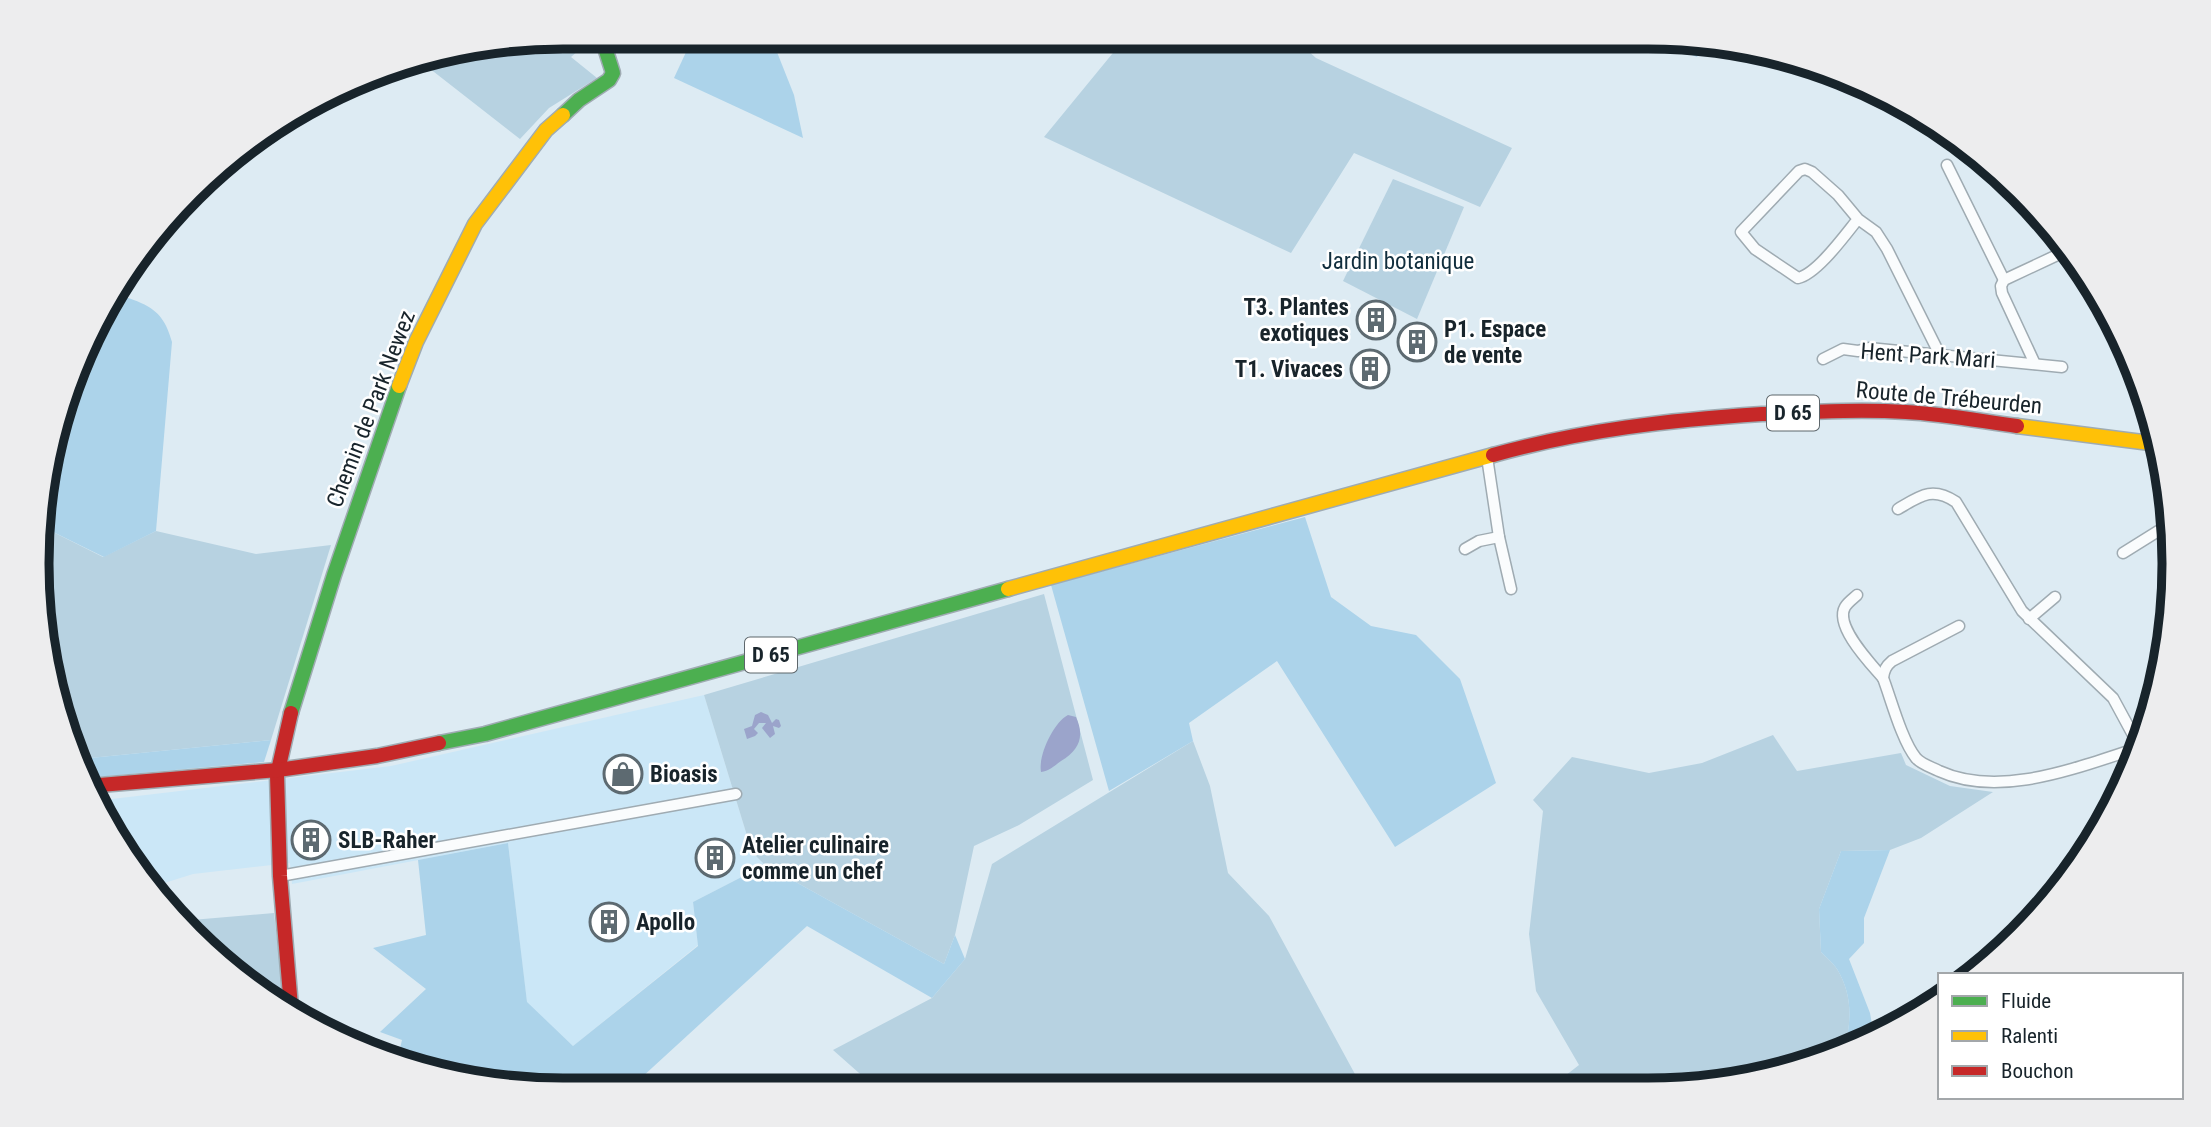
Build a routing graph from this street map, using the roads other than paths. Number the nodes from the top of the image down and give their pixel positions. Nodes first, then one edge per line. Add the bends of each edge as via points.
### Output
1 (607, 49) edge
2 (1947, 165) dead end
3 (1858, 219) junction
4 (2059, 254) edge
5 (2004, 280) junction
6 (1940, 355) junction
7 (1823, 359) dead end
8 (2035, 364) junction
9 (2062, 367) dead end
10 (2147, 443) edge
11 (1487, 457) junction
12 (1898, 509) dead end
13 (2161, 529) edge
14 (1499, 537) junction
15 (1465, 549) dead end
16 (2123, 553) dead end
17 (1511, 589) dead end
18 (1857, 595) dead end
19 (2054, 597) dead end
20 (2029, 619) junction
21 (1959, 626) dead end
22 (1883, 678) junction
23 (2133, 735) edge
24 (2126, 751) edge
25 (278, 770) junction
26 (99, 785) edge
27 (736, 794) dead end
28 (280, 876) junction
29 (290, 999) edge

1 - 25 main road, Chemin de Park Newez via 613,73 609,80 546,130 475,224 416,342 334,575 286,729
2 - 5 street, Hent Park Mari
3 - 3 street via 1838,195 1805,169 1741,232 1755,249 1798,278 1814,269
3 - 6 street via 1876,232 1887,249
4 - 5 street
5 - 8 street, Hent Park Mari via 2002,293
6 - 7 street, Hent Park Mari via 1869,348 1843,349
6 - 8 street, Hent Park Mari
8 - 9 street, Hent Park Mari
10 - 11 main road, Route de Trébeurden / D 65 via 1906,412 1805,412 1610,428
11 - 14 street
11 - 25 main road, Route de Trébeurden / D 65 via 485,734
12 - 20 street via 1928,493 1956,502
13 - 16 street
14 - 15 street
14 - 17 street
18 - 22 street via 1845,607 1845,625
19 - 20 street
20 - 23 street via 2113,698
21 - 22 street via 1892,661
22 - 24 street via 1913,754 1950,776 2028,779
25 - 26 main road, D 65
25 - 28 main road
27 - 28 street
28 - 29 main road

